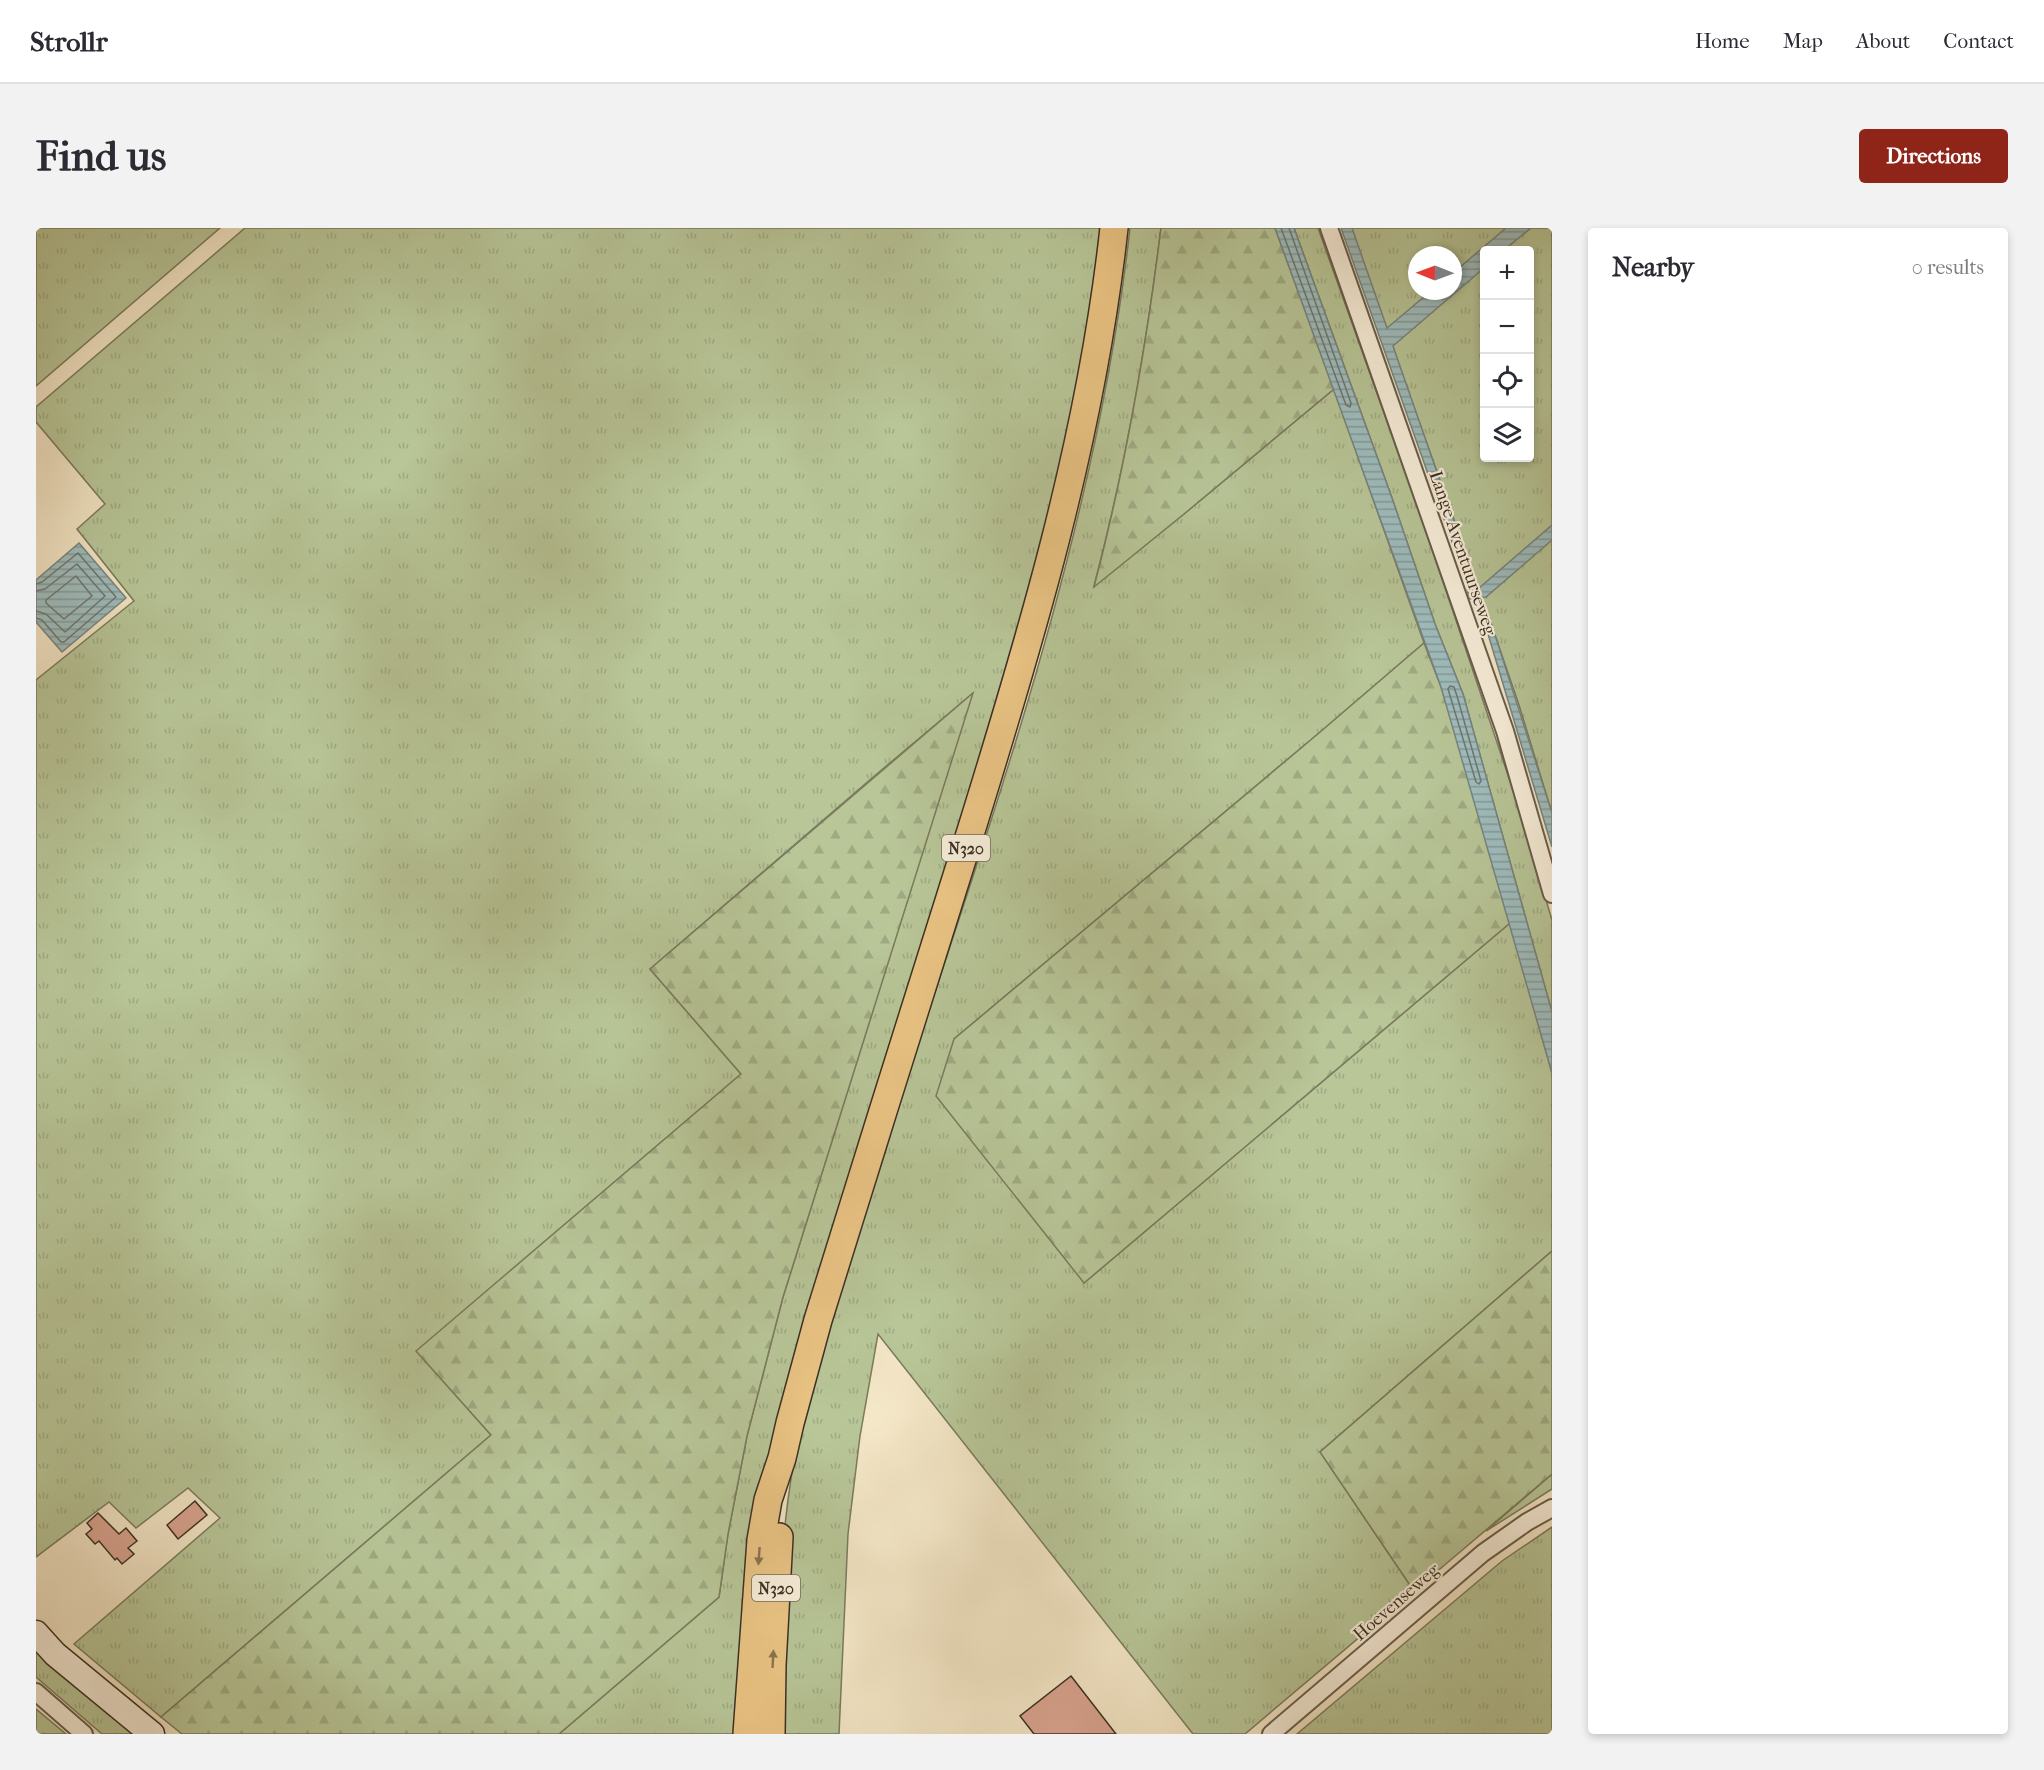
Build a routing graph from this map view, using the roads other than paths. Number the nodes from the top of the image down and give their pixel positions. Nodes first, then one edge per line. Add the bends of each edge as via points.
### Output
1 (1114, 228) edge
2 (1329, 228) edge
3 (1552, 894) edge
4 (782, 1458) junction
5 (1552, 1508) edge
6 (36, 1633) edge
7 (46, 1650) edge
8 (36, 1692) edge
9 (84, 1734) edge
10 (152, 1734) edge
11 (747, 1734) edge
12 (771, 1734) edge
13 (1271, 1734) edge

1 - 4 main road, N320 via 1091,380 1072,471 1015,689 818,1320
2 - 3 street, Lange Aventuurseweg via 1505,731
4 -> 11 main road, N320 via 768,1500 761,1540
12 -> 4 main road, N320
5 - 13 street, Hoevenseweg via 1483,1552
6 - 7 street
7 - 10 street
8 - 9 street

